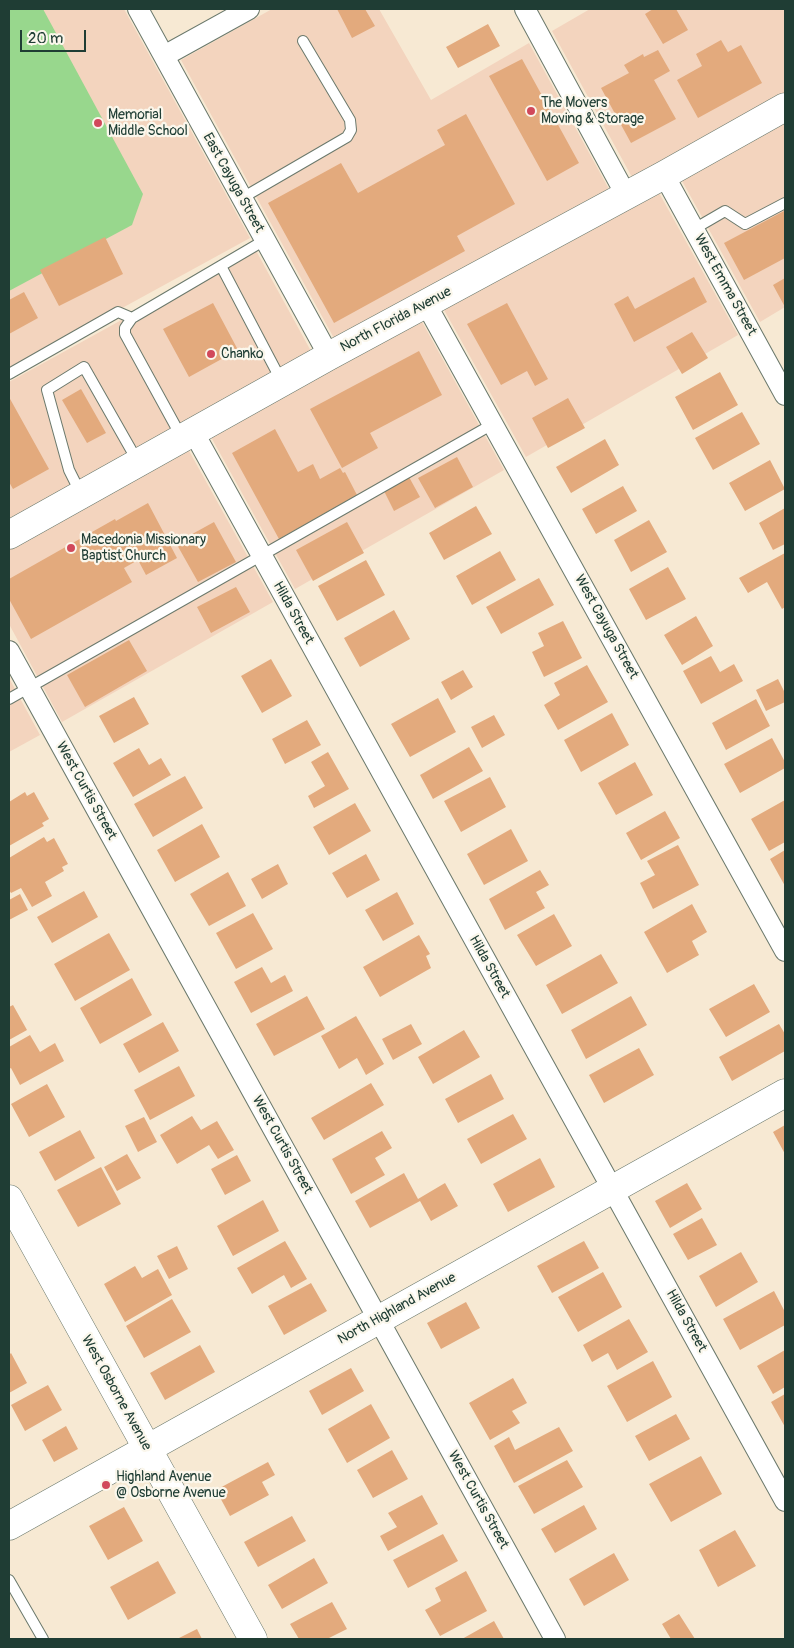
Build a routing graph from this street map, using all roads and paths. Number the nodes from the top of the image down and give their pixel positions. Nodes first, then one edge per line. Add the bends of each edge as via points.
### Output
1 (138, 9) edge
2 (249, 9) edge
3 (525, 9) edge
4 (303, 41) dead end
5 (164, 56) junction
6 (785, 107) edge
7 (664, 175) junction
8 (626, 195) junction
9 (242, 198) junction
10 (785, 203) edge
11 (694, 228) junction
12 (265, 240) junction
13 (221, 266) junction
14 (426, 304) junction
15 (132, 318) junction
16 (329, 356) junction
17 (9, 374) edge
18 (282, 383) junction
19 (785, 395) edge
20 (493, 424) junction
21 (188, 436) junction
22 (138, 463) junction
23 (81, 495) junction
24 (9, 535) edge
25 (262, 556) junction
26 (9, 651) edge
27 (30, 689) junction
28 (9, 699) edge
29 (785, 951) edge
30 (785, 1093) edge
31 (612, 1189) junction
32 (9, 1199) edge
33 (378, 1320) junction
34 (147, 1448) junction
35 (785, 1501) edge
36 (9, 1526) edge
37 (9, 1580) edge
38 (43, 1639) edge
39 (253, 1639) edge
40 (555, 1639) edge

1 - 5 street, East Cayuga Street
2 - 5 street
3 - 8 street
4 - 9 lane via 350,120 351,130 347,138
5 - 9 street, East Cayuga Street
6 - 7 main road, North Florida Avenue
7 - 8 main road, North Florida Avenue
7 - 11 street, West Emma Street
8 - 14 main road, North Florida Avenue
9 - 12 street, East Cayuga Street
10 - 11 lane via 745,224 725,211
11 - 19 street, West Emma Street
12 - 13 lane
12 - 16 street, East Cayuga Street
13 - 15 lane
13 - 18 lane
14 - 16 main road, North Florida Avenue
14 - 20 street, West Cayuga Street
15 - 17 lane via 118,312
15 - 21 lane via 125,334
16 - 18 main road, North Florida Avenue
18 - 21 main road, North Florida Avenue
20 - 25 lane
20 - 29 street, West Cayuga Street
21 - 22 main road, North Florida Avenue
21 - 25 street, Hilda Street
22 - 23 main road, North Florida Avenue
22 - 23 lane via 84,367 47,390 68,470
23 - 24 main road, North Florida Avenue
25 - 27 lane
25 - 31 street, Hilda Street
26 - 27 street, West Curtis Street
27 - 28 lane
27 - 33 street, West Curtis Street
30 - 31 main road, North Highland Avenue
31 - 33 main road, North Highland Avenue
31 - 35 street, Hilda Street
32 - 34 main road, West Osborne Avenue
33 - 34 main road, North Highland Avenue
33 - 40 street, West Curtis Street
34 - 36 main road, North Highland Avenue
34 - 39 main road, West Osborne Avenue
37 - 38 lane

